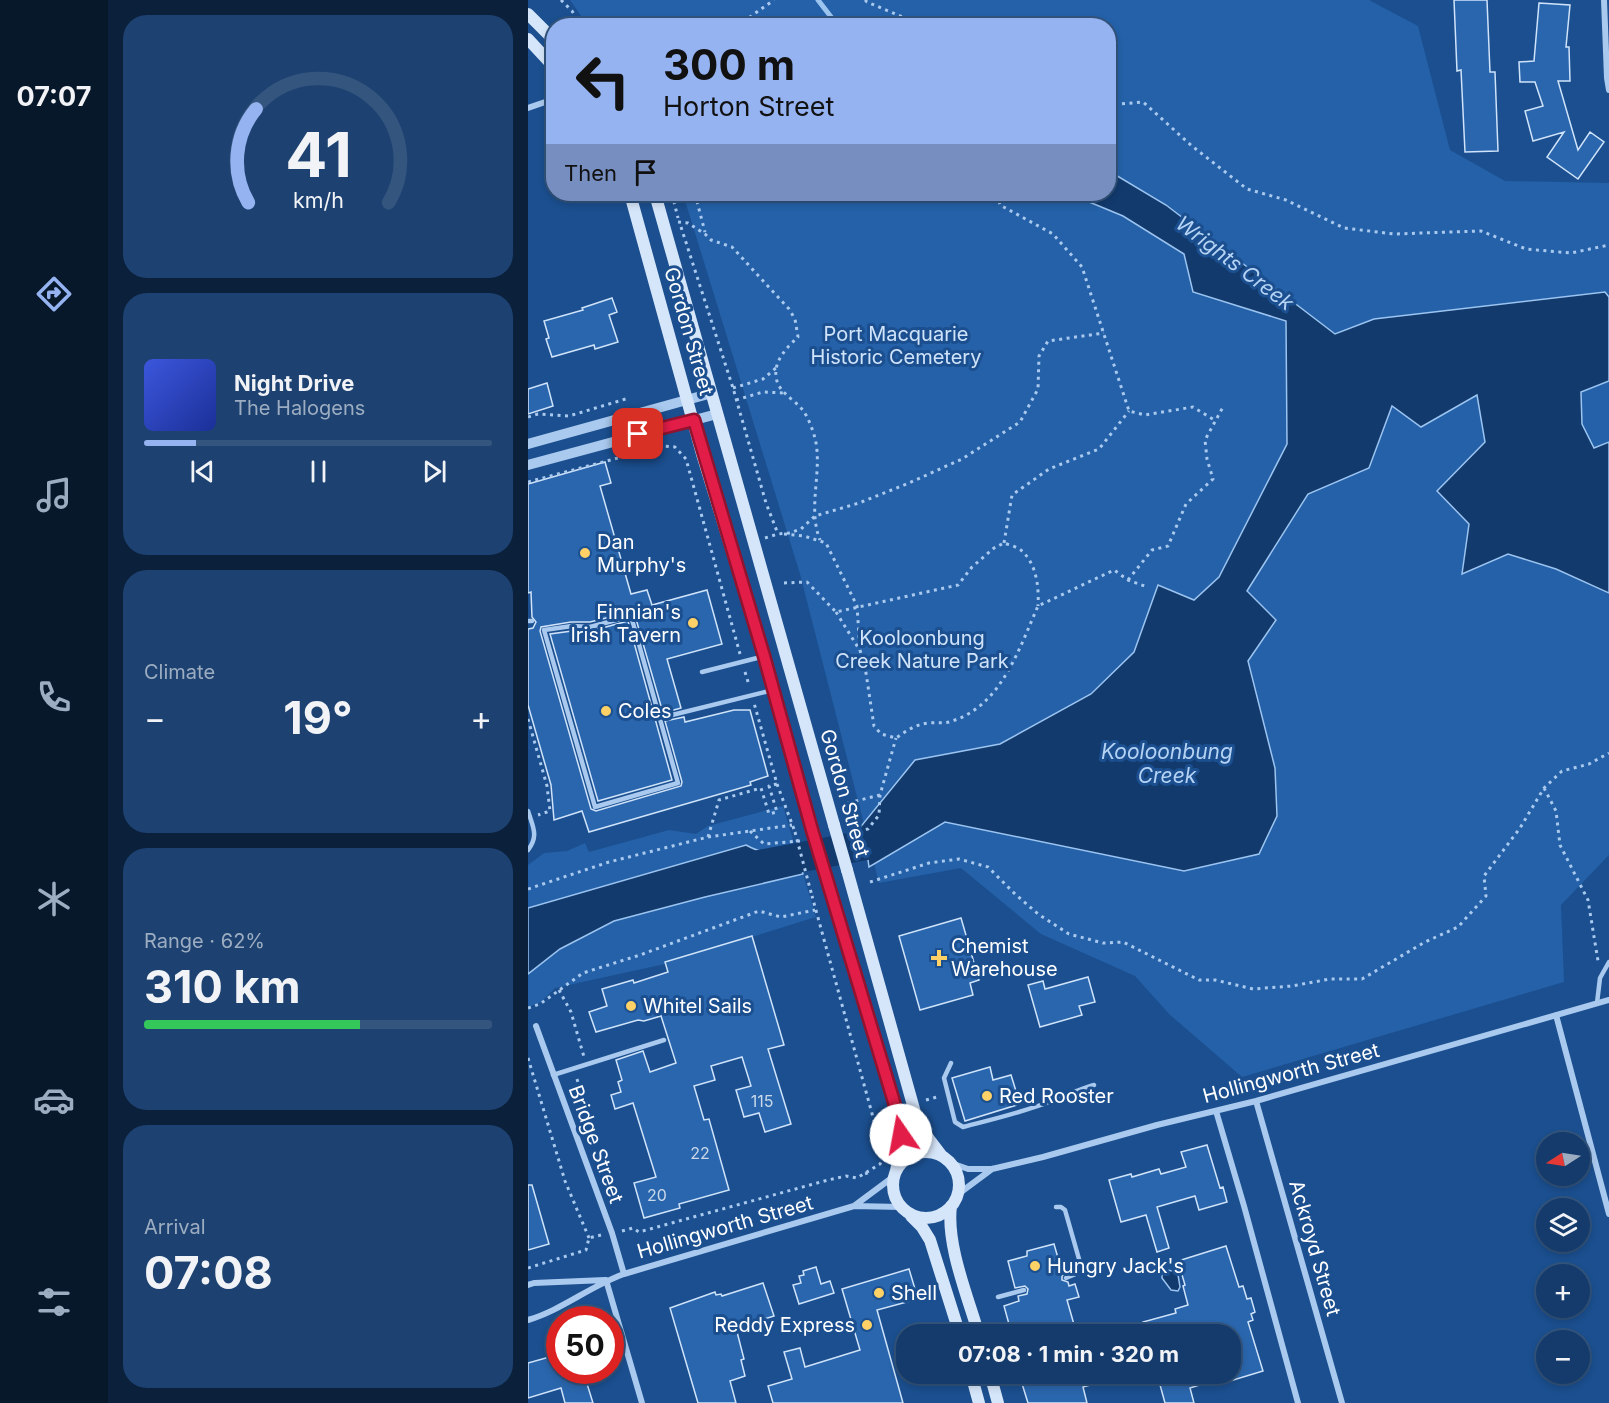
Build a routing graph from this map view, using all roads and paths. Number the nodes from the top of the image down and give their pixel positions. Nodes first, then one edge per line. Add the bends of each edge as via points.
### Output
1 (561, 0) edge
2 (774, 0) edge
3 (865, 0) edge
4 (1604, 0) edge
5 (528, 14) edge
6 (576, 18) edge
7 (748, 18) edge
8 (905, 18) edge
9 (546, 32) edge
10 (528, 39) edge
11 (546, 58) edge
12 (1609, 90) edge
13 (546, 102) edge
14 (1116, 106) edge
15 (528, 108) edge
16 (632, 201) edge
17 (657, 201) edge
18 (674, 201) edge
19 (697, 201) edge
20 (999, 201) edge
21 (679, 222) junction
22 (705, 234) junction
23 (1609, 245) edge
24 (1104, 333) junction
25 (777, 366) junction
26 (733, 388) junction
27 (712, 393) junction
28 (785, 393) junction
29 (629, 398) dead end
30 (688, 400) junction
31 (736, 400) junction
32 (1223, 407) dead end
33 (1129, 411) junction
34 (717, 414) junction
35 (528, 417) edge
36 (694, 420) junction
37 (1216, 421) junction
38 (528, 444) edge
39 (528, 465) edge
40 (528, 482) edge
41 (815, 516) junction
42 (778, 534) junction
43 (784, 534) junction
44 (820, 540) junction
45 (752, 543) junction
46 (1004, 543) junction
47 (1128, 580) junction
48 (784, 583) dead end
49 (1147, 587) dead end
50 (857, 606) junction
51 (1038, 606) junction
52 (836, 612) junction
53 (860, 650) junction
54 (764, 656) junction
55 (742, 662) junction
56 (702, 672) dead end
57 (773, 690) junction
58 (752, 695) junction
59 (660, 718) junction
60 (528, 719) edge
61 (530, 731) edge
62 (896, 738) junction
63 (1609, 753) edge
64 (777, 784) junction
65 (1544, 788) junction
66 (880, 795) junction
67 (848, 803) dead end
68 (528, 812) edge
69 (541, 814) dead end
70 (879, 815) dead end
71 (792, 825) junction
72 (708, 837) junction
73 (528, 850) edge
74 (870, 882) dead end
75 (528, 889) edge
76 (816, 910) junction
77 (1609, 962) edge
78 (1600, 978) junction
79 (559, 990) junction
80 (1609, 1000) edge
81 (1597, 1003) junction
82 (528, 1008) edge
83 (1556, 1015) junction
84 (536, 1026) dead end
85 (664, 1040) dead end
86 (528, 1058) edge
87 (951, 1063) dead end
88 (586, 1065) junction
89 (574, 1068) junction
90 (553, 1074) junction
91 (1095, 1085) dead end
92 (937, 1097) dead end
93 (921, 1101) dead end
94 (1256, 1101) junction
95 (1216, 1111) junction
96 (878, 1113) dead end
97 (872, 1115) junction
98 (591, 1127) dead end
99 (946, 1159) junction
100 (992, 1169) junction
101 (866, 1172) junction
102 (894, 1174) junction
103 (868, 1178) dead end
104 (957, 1194) junction
105 (854, 1206) junction
106 (951, 1206) junction
107 (1056, 1207) dead end
108 (904, 1210) junction
109 (1609, 1214) edge
110 (625, 1231) dead end
111 (596, 1236) dead end
112 (590, 1238) junction
113 (528, 1268) edge
114 (624, 1274) junction
115 (1066, 1278) dead end
116 (606, 1280) junction
117 (528, 1285) edge
118 (1024, 1290) dead end
119 (998, 1297) dead end
120 (528, 1320) edge
121 (957, 1324) edge
122 (976, 1324) edge
123 (974, 1384) edge
124 (993, 1384) edge
125 (642, 1403) edge
126 (979, 1403) edge
127 (998, 1403) edge
128 (1298, 1403) edge
129 (1342, 1403) edge

1 - 6 path
2 - 7 path
3 - 8 path
4 - 12 street
5 - 9 main road
10 - 11 main road
13 - 15 street
14 - 23 path via 1143,102 1247,189 1286,200 1344,228 1394,234 1480,231 1526,249 1571,253
16 - 30 main road, Gordon Street
17 - 27 main road, Gordon Street
18 - 21 path
19 - 22 path
20 - 24 path via 1053,234 1082,267
21 - 22 path
21 - 26 path
22 - 25 path via 732,247 795,319 798,337 784,351
24 - 33 path
24 - 41 path via 1048,341 1039,356 1038,388 1020,422 985,446 909,483
25 - 26 path via 763,379
25 - 28 path via 777,381
26 - 31 path
27 - 30 street
27 - 34 main road, Gordon Street
28 - 31 path via 763,392
28 - 41 path via 803,410 815,437
29 - 35 path via 569,416
30 - 36 main road, Gordon Street
30 - 38 street
31 - 42 path
32 - 37 path
33 - 37 path via 1145,415 1193,407
33 - 46 path via 1099,449 1049,469 1012,495
34 - 36 street
34 - 45 main road, Gordon Street
36 - 39 street
36 - 54 main road, Gordon Street
37 - 47 path via 1205,440 1214,479 1186,504 1168,546 1152,550
40 - 55 path via 663,446 675,447 686,459
41 - 43 path via 801,529
41 - 44 path
42 - 43 path
42 - 45 path
43 - 44 path
44 - 50 path via 826,543
45 - 99 main road, Gordon Street, bridge via 916,1116 922,1130
46 - 50 path via 972,567 958,585
46 - 51 path via 1021,550 1033,568 1039,589
47 - 49 path
47 - 51 path via 1114,570
48 - 52 path via 807,582
50 - 52 path
50 - 53 path
51 - 62 path via 1016,656 990,698 970,714 949,722 913,727
52 - 53 path
53 - 62 path via 874,726 881,734
54 - 55 lane
54 - 57 main road, Gordon Street
55 - 56 lane
55 - 58 path
57 - 58 lane
57 - 102 main road, Gordon Street, bridge via 898,1118 901,1150
58 - 59 lane
58 - 64 path
59 - 59 lane via 678,783 595,807 544,630 590,627 631,616
60 - 61 path
61 - 69 path via 547,786 550,811
62 - 66 path
63 - 65 path via 1562,771
64 - 71 path
64 - 72 path via 769,786 777,812 769,814 761,788 719,800
65 - 74 path via 1484,876 1486,896 1458,927 1362,979 1252,989 1199,980 1123,942 1103,943 1069,934 1038,914 988,867 959,859 929,863
65 - 78 path via 1556,811 1560,845 1588,900
66 - 67 path
66 - 70 path
68 - 73 lane via 536,834
71 - 72 path
71 - 76 path, bridge
72 - 75 path via 609,862
76 - 79 path via 781,917 759,911 584,973
76 - 97 path
77 - 78 lane
78 - 81 lane
79 - 82 path
79 - 88 path via 571,1012
80 - 81 street, Hollingworth Street
81 - 83 street, Hollingworth Street
83 - 94 street, Hollingworth Street
83 - 109 street
84 - 90 street, Bridge Street
85 - 88 lane
86 - 112 path via 565,1181
87 - 91 lane via 944,1078 955,1122 963,1127
88 - 89 lane
89 - 90 lane
89 - 98 path
90 - 114 street, Bridge Street
92 - 93 path
94 - 95 street, Hollingworth Street
94 - 129 street, Ackroyd Street
95 - 100 street, Hollingworth Street
95 - 128 street
96 - 97 path
97 - 101 path via 884,1157
99 - 100 street, Hollingworth Street via 968,1169
99 - 102 main road via 926,1152 914,1154 900,1163
99 - 104 main road via 957,1174
100 - 104 street, Hollingworth Street
101 - 103 path
101 - 110 path via 857,1178 828,1180 639,1232 633,1228
102 - 105 street, Hollingworth Street
102 - 108 main road via 894,1193
104 - 106 main road
105 - 108 street, Hollingworth Street
105 - 114 street, Hollingworth Street
106 - 108 main road via 933,1217 923,1218
106 - 122 main road via 949,1223 955,1255
107 - 115 lane via 1065,1210 1081,1266 1078,1273
108 - 121 main road via 930,1240
111 - 112 path
112 - 113 path via 586,1250
114 - 116 street, Hollingworth Street
116 - 117 street, Hollingworth Street
116 - 120 street, Hollingworth Street via 544,1316
116 - 125 street
118 - 119 lane
123 - 126 main road
124 - 127 main road

